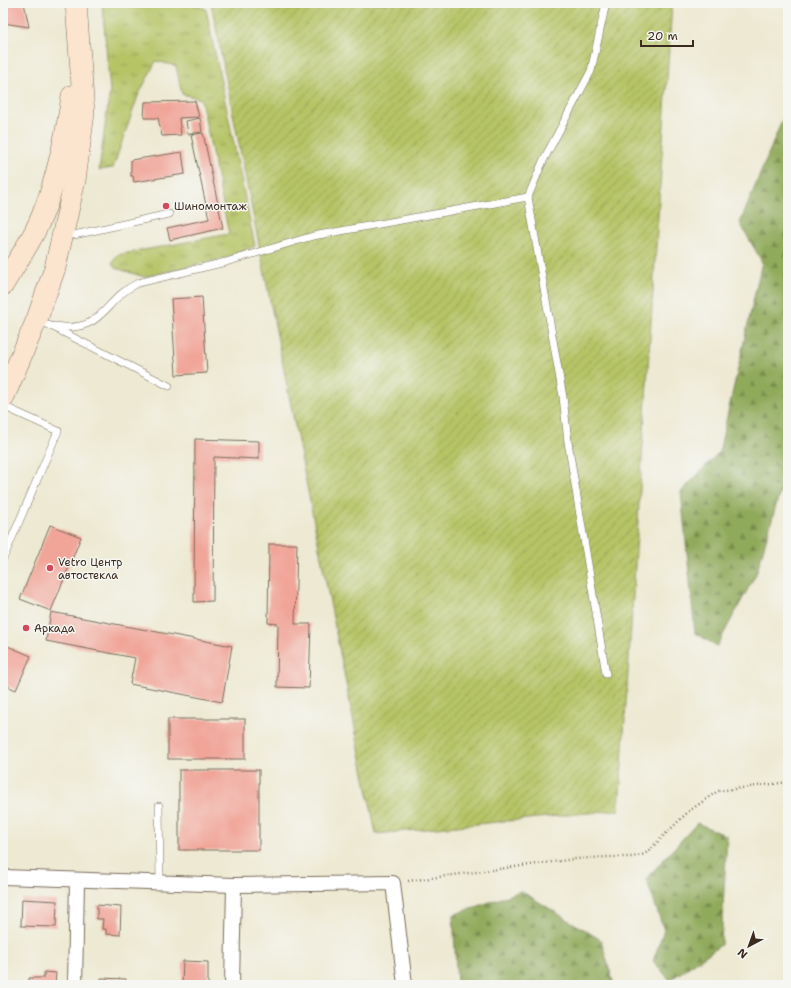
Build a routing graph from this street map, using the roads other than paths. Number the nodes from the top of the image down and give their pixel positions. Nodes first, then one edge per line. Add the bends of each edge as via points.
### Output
1 (76, 3) edge
2 (606, 3) edge
3 (80, 42) junction
4 (528, 197) junction
5 (169, 214) dead end
6 (37, 229) junction
7 (64, 234) junction
8 (3, 285) edge
9 (45, 323) junction
10 (3, 383) edge
11 (3, 386) edge
12 (169, 386) dead end
13 (3, 399) edge
14 (3, 406) edge
15 (3, 559) edge
16 (606, 674) dead end
17 (159, 806) dead end
18 (3, 877) edge
19 (77, 881) junction
20 (160, 883) junction
21 (234, 885) junction
22 (75, 985) edge
23 (232, 985) edge
24 (405, 985) edge

1 - 3 main road
2 - 4 lane via 591,71 543,161
3 - 6 main road via 68,120 54,181
3 - 7 main road via 84,113 75,180
4 - 9 lane via 313,236 226,262 138,283 125,289 104,314 84,326 68,328
4 - 16 lane via 563,397
5 - 7 lane via 74,235
6 - 7 main road
6 - 8 main road
7 - 9 main road
9 - 12 lane
9 - 13 main road
10 - 11 main road
14 - 15 lane via 58,431
17 - 20 lane
18 - 19 street
19 - 20 street
19 - 22 street
20 - 21 street
21 - 23 street
21 - 24 street via 393,882

